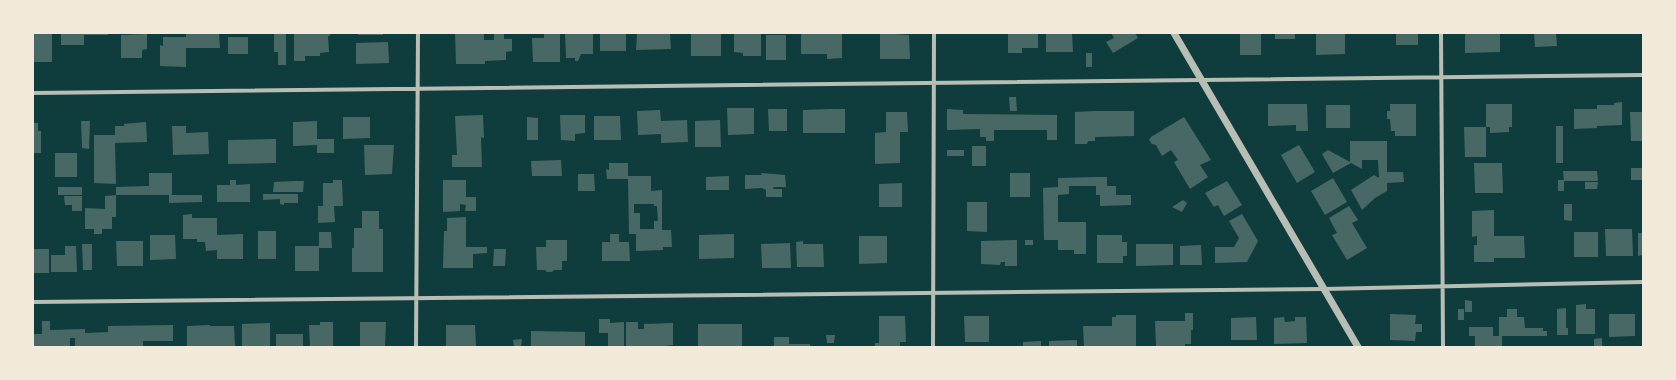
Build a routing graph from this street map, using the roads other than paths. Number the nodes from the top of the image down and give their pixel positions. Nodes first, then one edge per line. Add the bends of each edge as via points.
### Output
1 (418, 33) edge
2 (934, 33) edge
3 (1174, 33) edge
4 (1440, 33) edge
5 (1643, 75) edge
6 (1441, 78) junction
7 (1203, 81) junction
8 (934, 83) junction
9 (418, 89) junction
10 (33, 93) edge
11 (1643, 282) edge
12 (1442, 286) junction
13 (1324, 289) junction
14 (933, 293) junction
15 (417, 299) junction
16 (33, 302) edge
17 (416, 347) edge
18 (933, 347) edge
19 (1358, 347) edge
20 (1443, 347) edge

1 - 9 street
2 - 8 street
3 - 7 street
4 - 6 street
5 - 6 street
6 - 7 street
6 - 12 street
7 - 8 street
7 - 13 street
8 - 9 street
8 - 14 street
9 - 10 street
9 - 15 street
11 - 12 street
12 - 13 street
12 - 20 street
13 - 14 street
13 - 19 street
14 - 15 street
14 - 18 street
15 - 16 street
15 - 17 street

